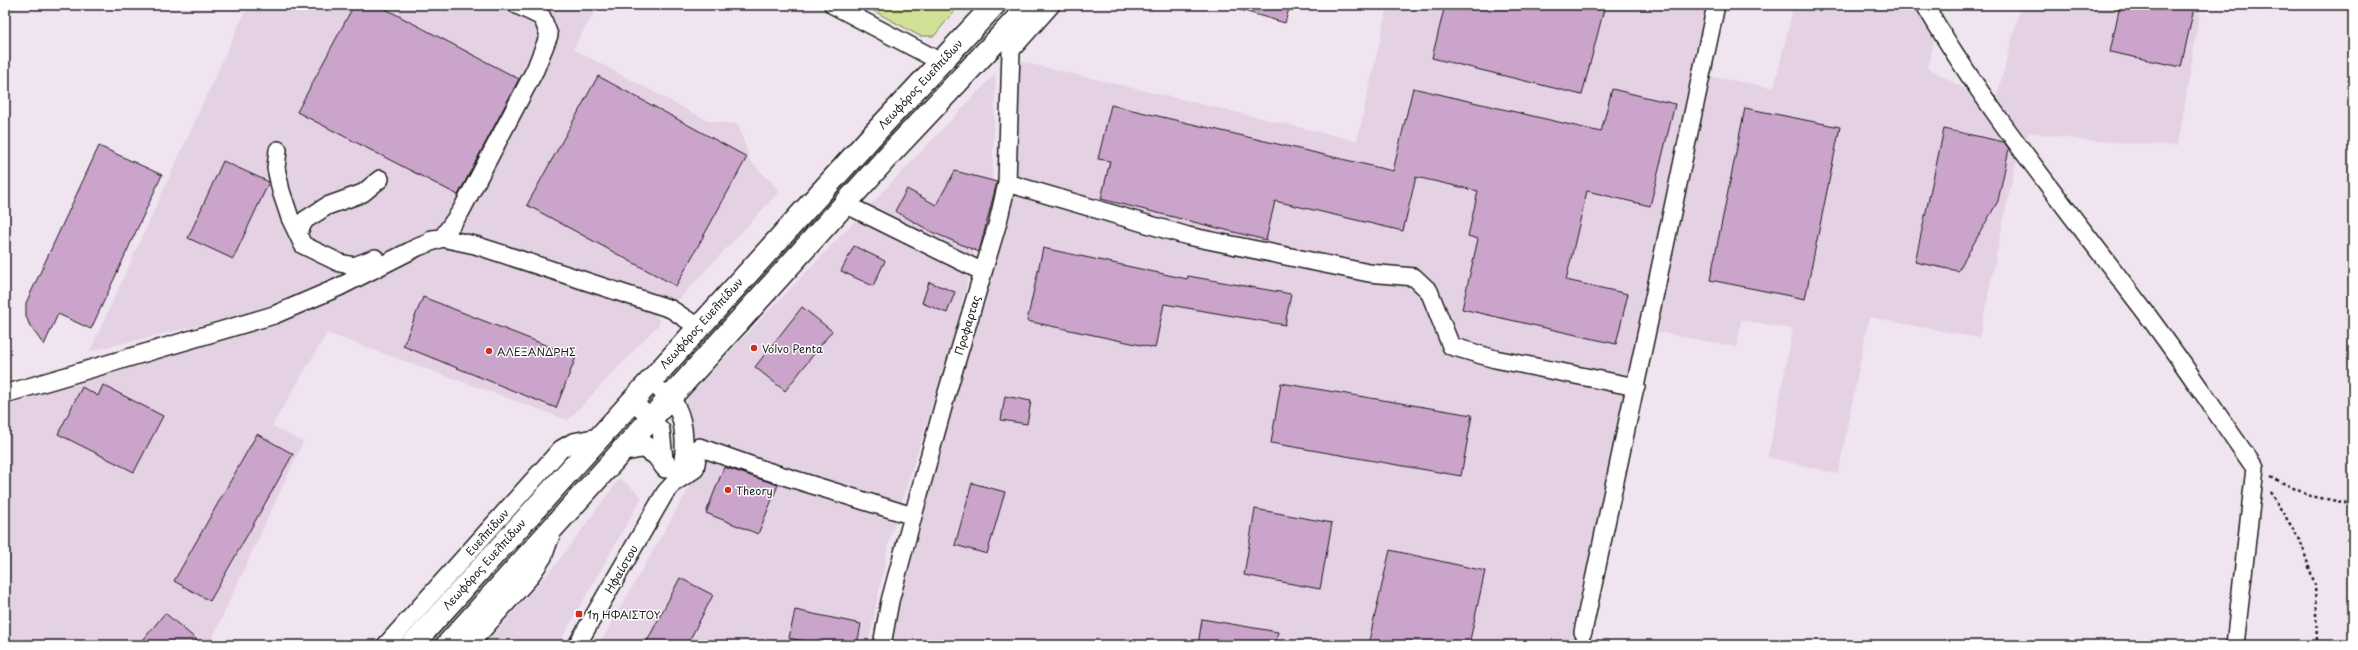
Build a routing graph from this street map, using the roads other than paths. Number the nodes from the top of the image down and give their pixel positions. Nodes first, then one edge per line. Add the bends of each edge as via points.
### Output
1 (517, 5) edge
2 (833, 5) edge
3 (994, 5) edge
4 (1051, 5) edge
5 (1716, 5) edge
6 (1924, 5) edge
7 (541, 11) edge
8 (1029, 14) edge
9 (941, 62) junction
10 (278, 150) dead end
11 (380, 179) dead end
12 (1007, 183) junction
13 (845, 204) junction
14 (298, 234) junction
15 (442, 238) junction
16 (983, 272) junction
17 (698, 327) junction
18 (649, 381) junction
19 (1636, 386) junction
20 (5, 394) edge
21 (670, 398) junction
22 (632, 400) junction
23 (651, 418) junction
24 (598, 437) junction
25 (622, 450) junction
26 (668, 480) junction
27 (913, 516) junction
28 (554, 526) junction
29 (1583, 632) dead end
30 (386, 645) edge
31 (412, 645) edge
32 (447, 645) edge
33 (469, 645) edge
34 (577, 645) edge
35 (882, 645) edge
36 (2234, 645) edge

1 - 7 street
2 - 9 street
3 - 9 main road, Λεωφόρος Ευελπίδων
4 - 8 street
5 - 19 street
6 - 36 street via 1951,50 2017,144 2138,301 2255,468
7 - 15 street via 549,35 535,70 461,211
8 - 12 street, Προφαρτας via 1010,56
8 - 13 main road
9 - 17 main road, Λεωφόρος Ευελπίδων
10 - 14 street via 276,168 281,190
11 - 14 street via 363,193 327,206 305,220
12 - 16 street, Προφαρτας
12 - 19 street via 1188,236 1369,273 1414,277 1429,291 1451,346 1495,359
13 - 16 street
13 - 21 main road
14 - 15 street via 303,245 340,263 354,266 418,240
15 - 17 street via 475,245 671,309
15 - 20 street via 274,315
16 - 27 street, Προφαρτας
17 - 18 main road, Λεωφόρος Ευελπίδων
18 - 21 street, Ηφαίστου
18 - 22 main road, Λεωφόρος Ευελπίδων
19 - 29 street
21 - 23 main road
21 - 26 street, Ηφαίστου via 679,413 683,428 684,451 680,473
22 - 23 street
22 - 24 main road, Λεωφόρος Ευελπίδων
23 - 25 main road
23 - 26 street via 661,430
24 - 30 street, Ευελπίδων via 573,442 561,449
24 - 31 main road, Λεωφόρος Ευελπίδων
25 - 26 main road via 644,446 657,454
25 - 28 main road
26 - 27 street via 695,469 699,447
26 - 34 street, Ηφαίστου
27 - 35 street, Προφαρτας via 890,601
28 - 32 main road
28 - 33 street via 543,557 529,578

